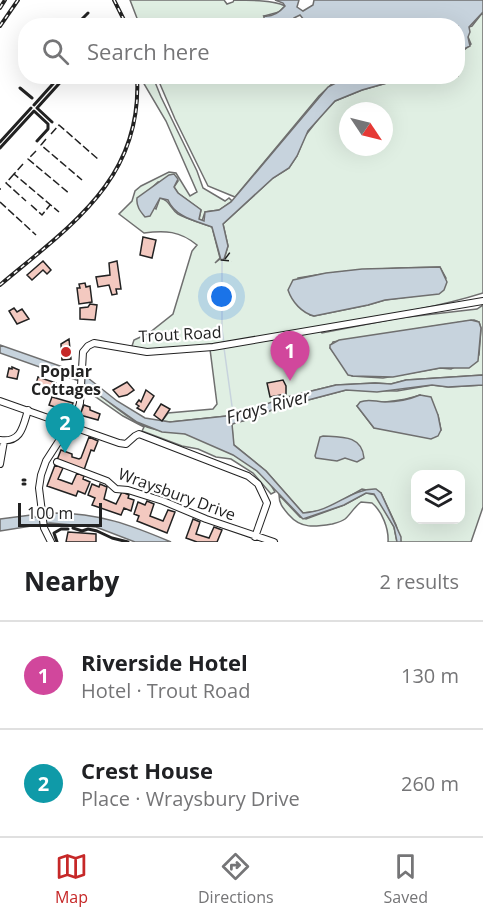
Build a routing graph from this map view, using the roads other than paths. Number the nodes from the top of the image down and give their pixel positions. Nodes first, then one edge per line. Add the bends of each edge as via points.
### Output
1 (483, 301) edge
2 (0, 401) edge
3 (28, 410) junction
4 (71, 425) junction
5 (2, 440) edge
6 (57, 462) dead end
7 (0, 464) edge
8 (255, 537) junction
9 (51, 542) edge
10 (274, 542) edge

1 - 4 street, Trout Road via 216,347 147,352 94,343 84,351 80,403
2 - 3 street
3 - 4 street
3 - 5 street via 19,436
4 - 8 street, Wraysbury Drive via 123,444 139,434 251,477 267,503
4 - 9 street, Trout Road via 42,468 39,484 44,528
5 - 7 street
6 - 8 street, Wraysbury Drive via 116,489 163,501
8 - 10 street, Wraysbury Drive

